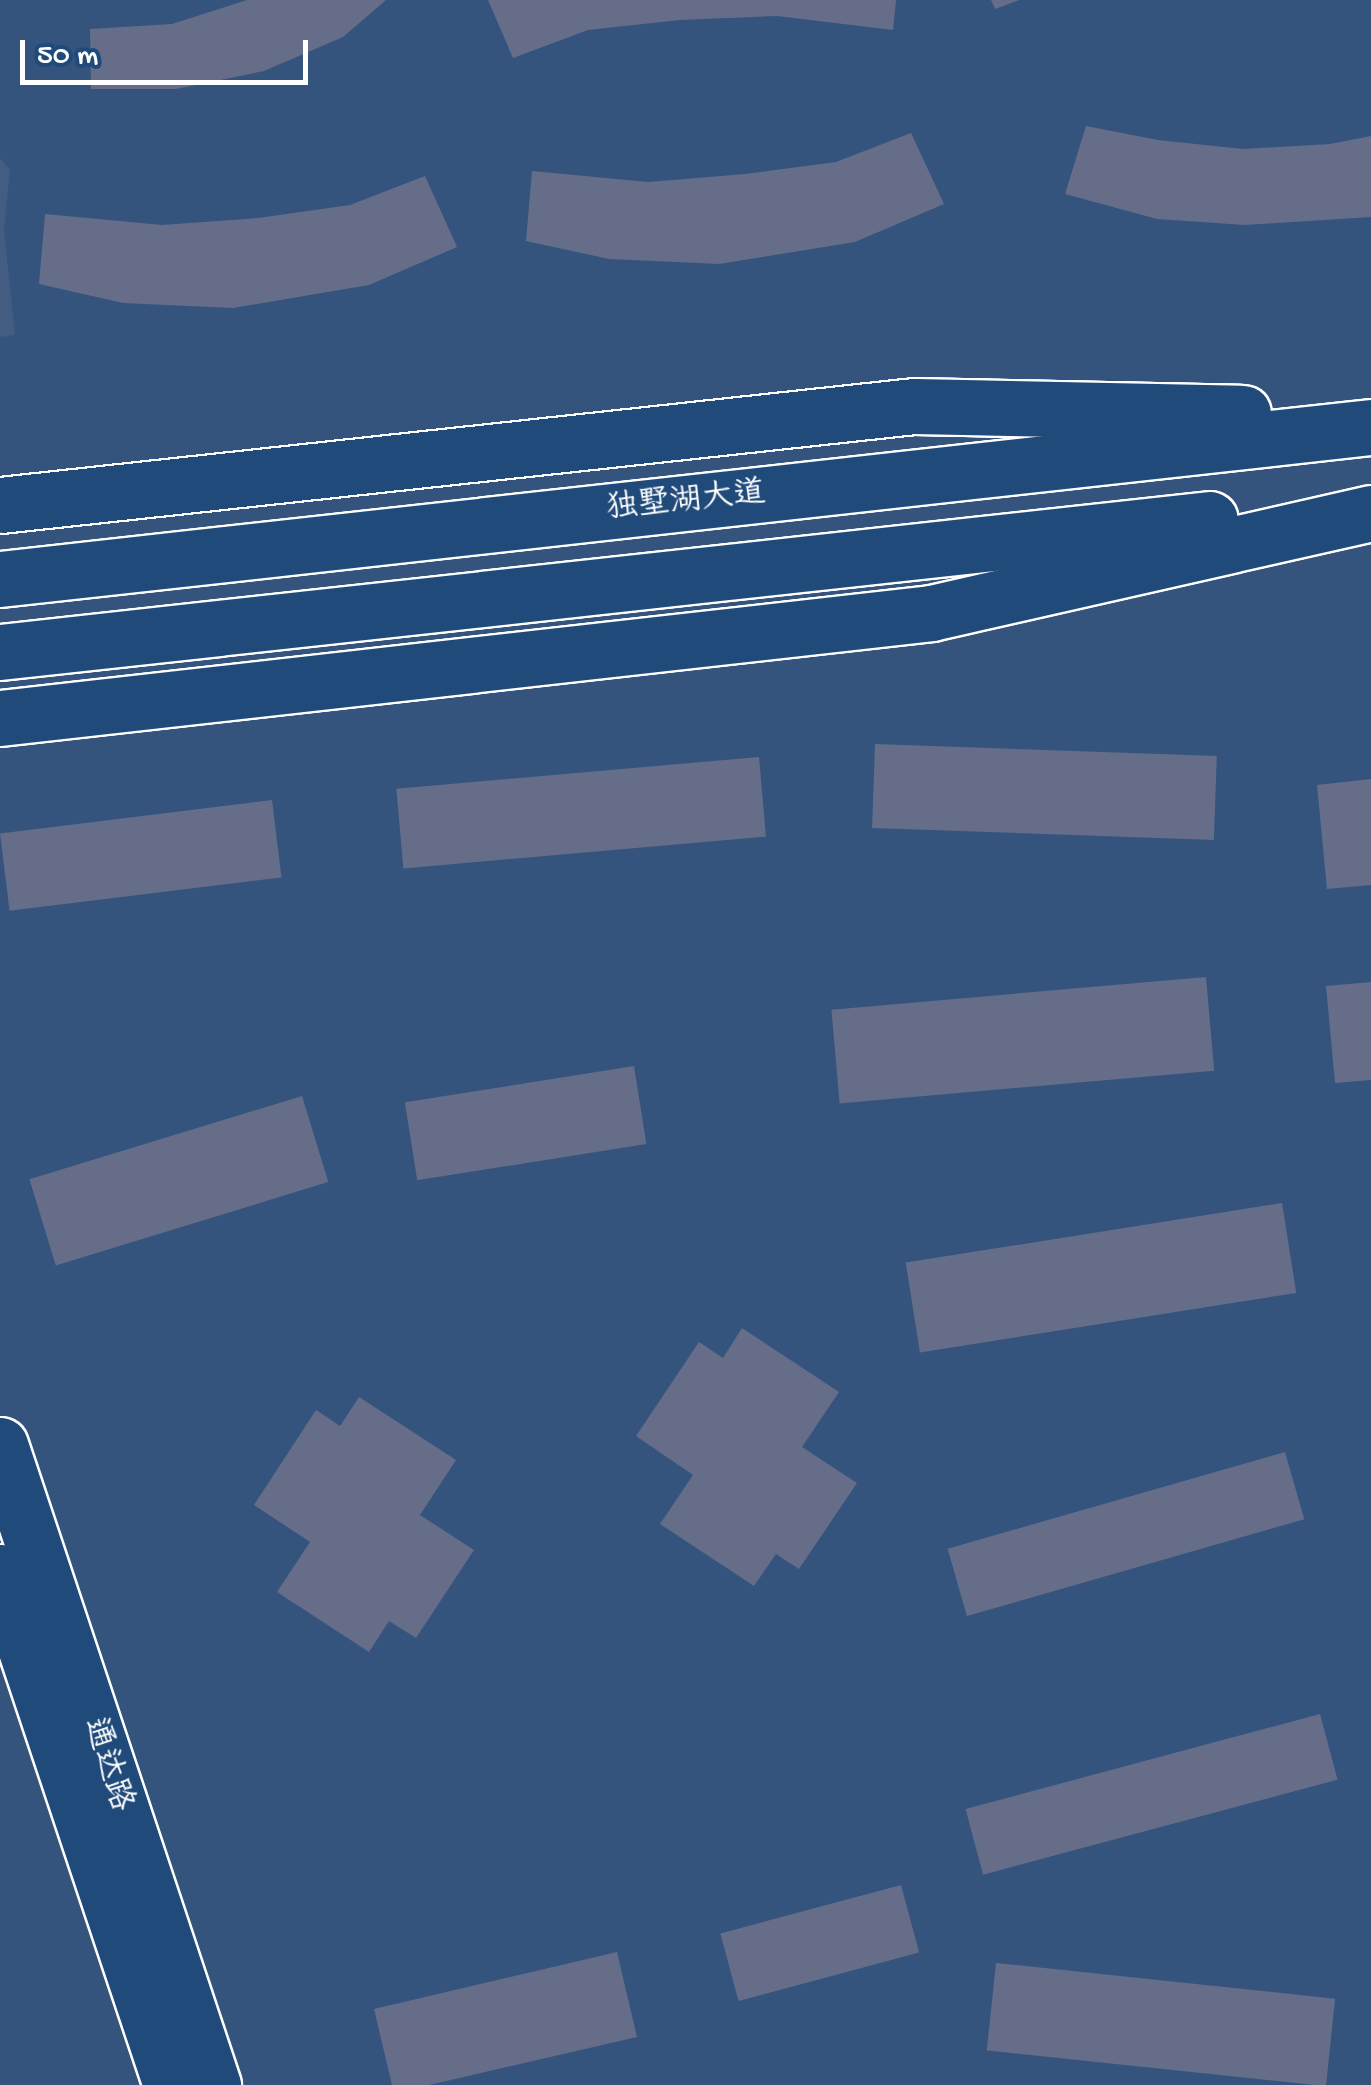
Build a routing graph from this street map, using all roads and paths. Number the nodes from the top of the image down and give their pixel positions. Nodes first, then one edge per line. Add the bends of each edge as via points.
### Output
1 (1371, 415) edge
2 (1371, 428) edge
3 (1371, 501) edge
4 (0, 505) edge
5 (1371, 512) edge
6 (0, 578) edge
7 (0, 652) edge
8 (0, 718) edge
9 (0, 1445) edge
10 (0, 1572) edge
11 (171, 2085) edge
12 (213, 2085) edge

1 - 4 main road via 914,406
2 - 6 main road, 独墅湖大道
3 - 7 main road
5 - 8 main road via 932,613
9 - 12 main road, 通达路
10 - 11 main road, 通达路

